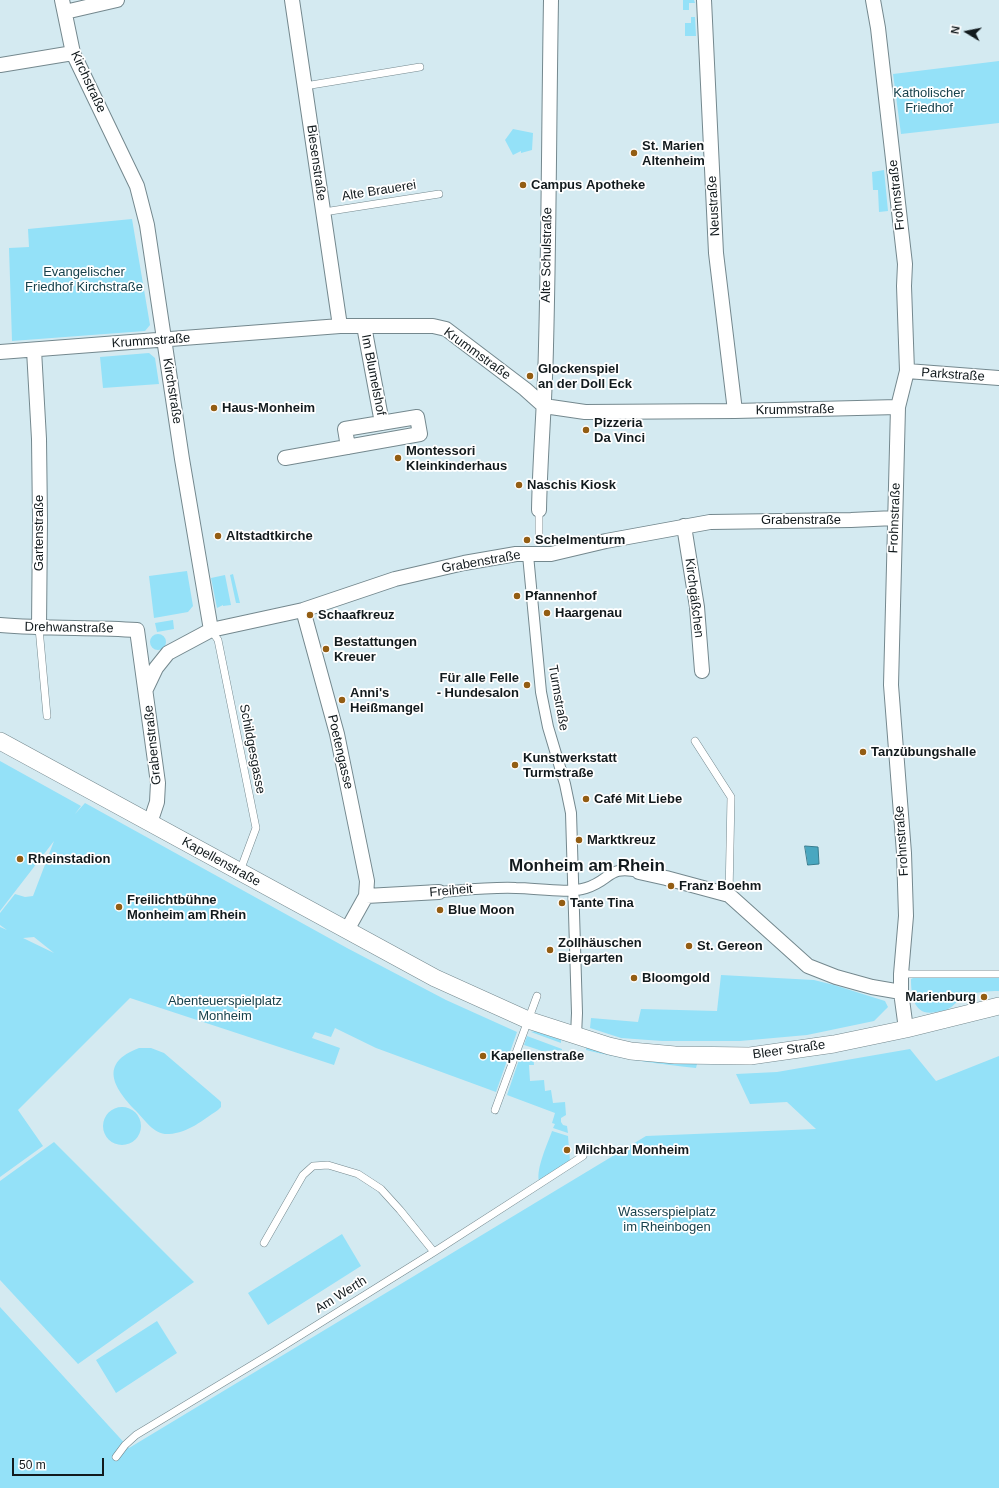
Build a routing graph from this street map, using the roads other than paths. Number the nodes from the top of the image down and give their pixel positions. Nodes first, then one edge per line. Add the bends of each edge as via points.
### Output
1 (117, 0) edge
2 (292, 0) edge
3 (551, 0) edge
4 (704, 0) edge
5 (877, 3) edge
6 (63, 6) edge
7 (73, 53) junction
8 (0, 65) edge
9 (420, 67) dead end
10 (305, 86) junction
11 (439, 194) dead end
12 (324, 212) junction
13 (340, 326) junction
14 (364, 326) junction
15 (164, 340) junction
16 (34, 350) junction
17 (0, 352) edge
18 (907, 371) junction
19 (999, 378) edge
20 (544, 406) junction
21 (898, 407) junction
22 (735, 411) junction
23 (382, 423) junction
24 (348, 447) junction
25 (285, 458) dead end
26 (539, 510) joint
27 (895, 518) junction
28 (684, 526) junction
29 (539, 535) dead end
30 (536, 551) junction
31 (303, 610) junction
32 (0, 625) edge
33 (39, 628) junction
34 (137, 630) joint
35 (210, 630) junction
36 (702, 671) dead end
37 (146, 690) junction
38 (47, 716) dead end
39 (0, 741) edge
40 (695, 741) dead end
41 (150, 823) junction
42 (239, 872) junction
43 (639, 872) joint
44 (574, 891) junction
45 (440, 892) joint
46 (729, 895) junction
47 (366, 896) junction
48 (347, 930) junction
49 (901, 974) junction
50 (999, 974) edge
51 (901, 992) junction
52 (537, 996) dead end
53 (999, 1006) edge
54 (528, 1020) junction
55 (906, 1029) junction
56 (576, 1036) junction
57 (494, 1110) dead end
58 (583, 1156) dead end
59 (264, 1243) dead end
60 (434, 1252) junction
61 (116, 1457) dead end

1 - 6 street
2 - 10 street, Biesenstraße
3 - 20 street, Alte Schulstraße
4 - 22 street, Neustraße via 716,253
5 - 18 street, Frohnstraße via 905,264
6 - 7 street, Kirchstraße
7 - 8 street
7 - 15 street, Kirchstraße via 137,186 147,225
9 - 10 lane
10 - 12 street, Biesenstraße
11 - 12 lane, Alte Brauerei
12 - 13 street, Biesenstraße
13 - 14 street, Krummstraße
13 - 15 street, Krummstraße
14 - 20 street, Krummstraße via 434,326 446,329
14 - 23 street, Im Blumelshof
15 - 16 street, Krummstraße
15 - 35 street, Kirchstraße
16 - 17 street, Krummstraße
16 - 33 street, Gartenstraße via 39,439
18 - 19 street, Parkstraße
18 - 21 street, Frohnstraße
20 - 22 street, Krummstraße via 585,412
20 - 26 street, Alte Schulstraße
21 - 22 street, Krummstraße
21 - 27 street, Frohnstraße
23 - 24 street, Im Blumelshof via 345,430
23 - 24 street, Im Blumelshof via 417,417 420,434
24 - 25 street, Im Blumelshof
26 - 29 lane
27 - 28 street, Grabenstraße via 710,522
27 - 49 street, Frohnstraße via 891,685 904,853 906,916
28 - 30 street, Grabenstraße via 551,554
28 - 36 street, Kirchgäßchen via 697,607
30 - 31 street, Grabenstraße via 464,563 395,579
30 - 44 street, Turmstraße via 541,692 571,813
31 - 35 street, Grabenstraße
31 - 47 street, Poetengasse via 337,734 367,881
32 - 33 street, Drehwanstraße
33 - 34 street, Drehwanstraße
33 - 38 lane, Gartenstraße
34 - 37 street, Grabenstraße
35 - 37 street, Grabenstraße via 168,653 156,668
35 - 42 lane, Schildgesgasse via 218,640 256,828
37 - 41 street, Grabenstraße via 158,783 157,802
39 - 41 street, Kapellenstraße
40 - 46 lane via 731,797
41 - 42 street, Kapellenstraße
42 - 48 street, Kapellenstraße
43 - 44 street via 613,872 598,883
43 - 46 street
44 - 45 street, Freiheit via 483,888
44 - 56 street, Turmstraße
45 - 47 street, Freiheit
46 - 51 street via 808,966 836,977
47 - 48 street
48 - 54 street, Kapellenstraße via 435,978
49 - 50 lane
49 - 51 street, Frohnstraße
51 - 55 street, Frohnstraße
52 - 54 lane
53 - 55 street, Bleer Straße
54 - 56 street, Kapellenstraße
54 - 57 lane
55 - 56 street, Bleer Straße via 834,1044 750,1056 631,1051
58 - 60 lane, Am Werth
59 - 60 lane via 303,1175 313,1166 328,1165 358,1174 381,1189
60 - 61 lane, Am Werth via 136,1435

